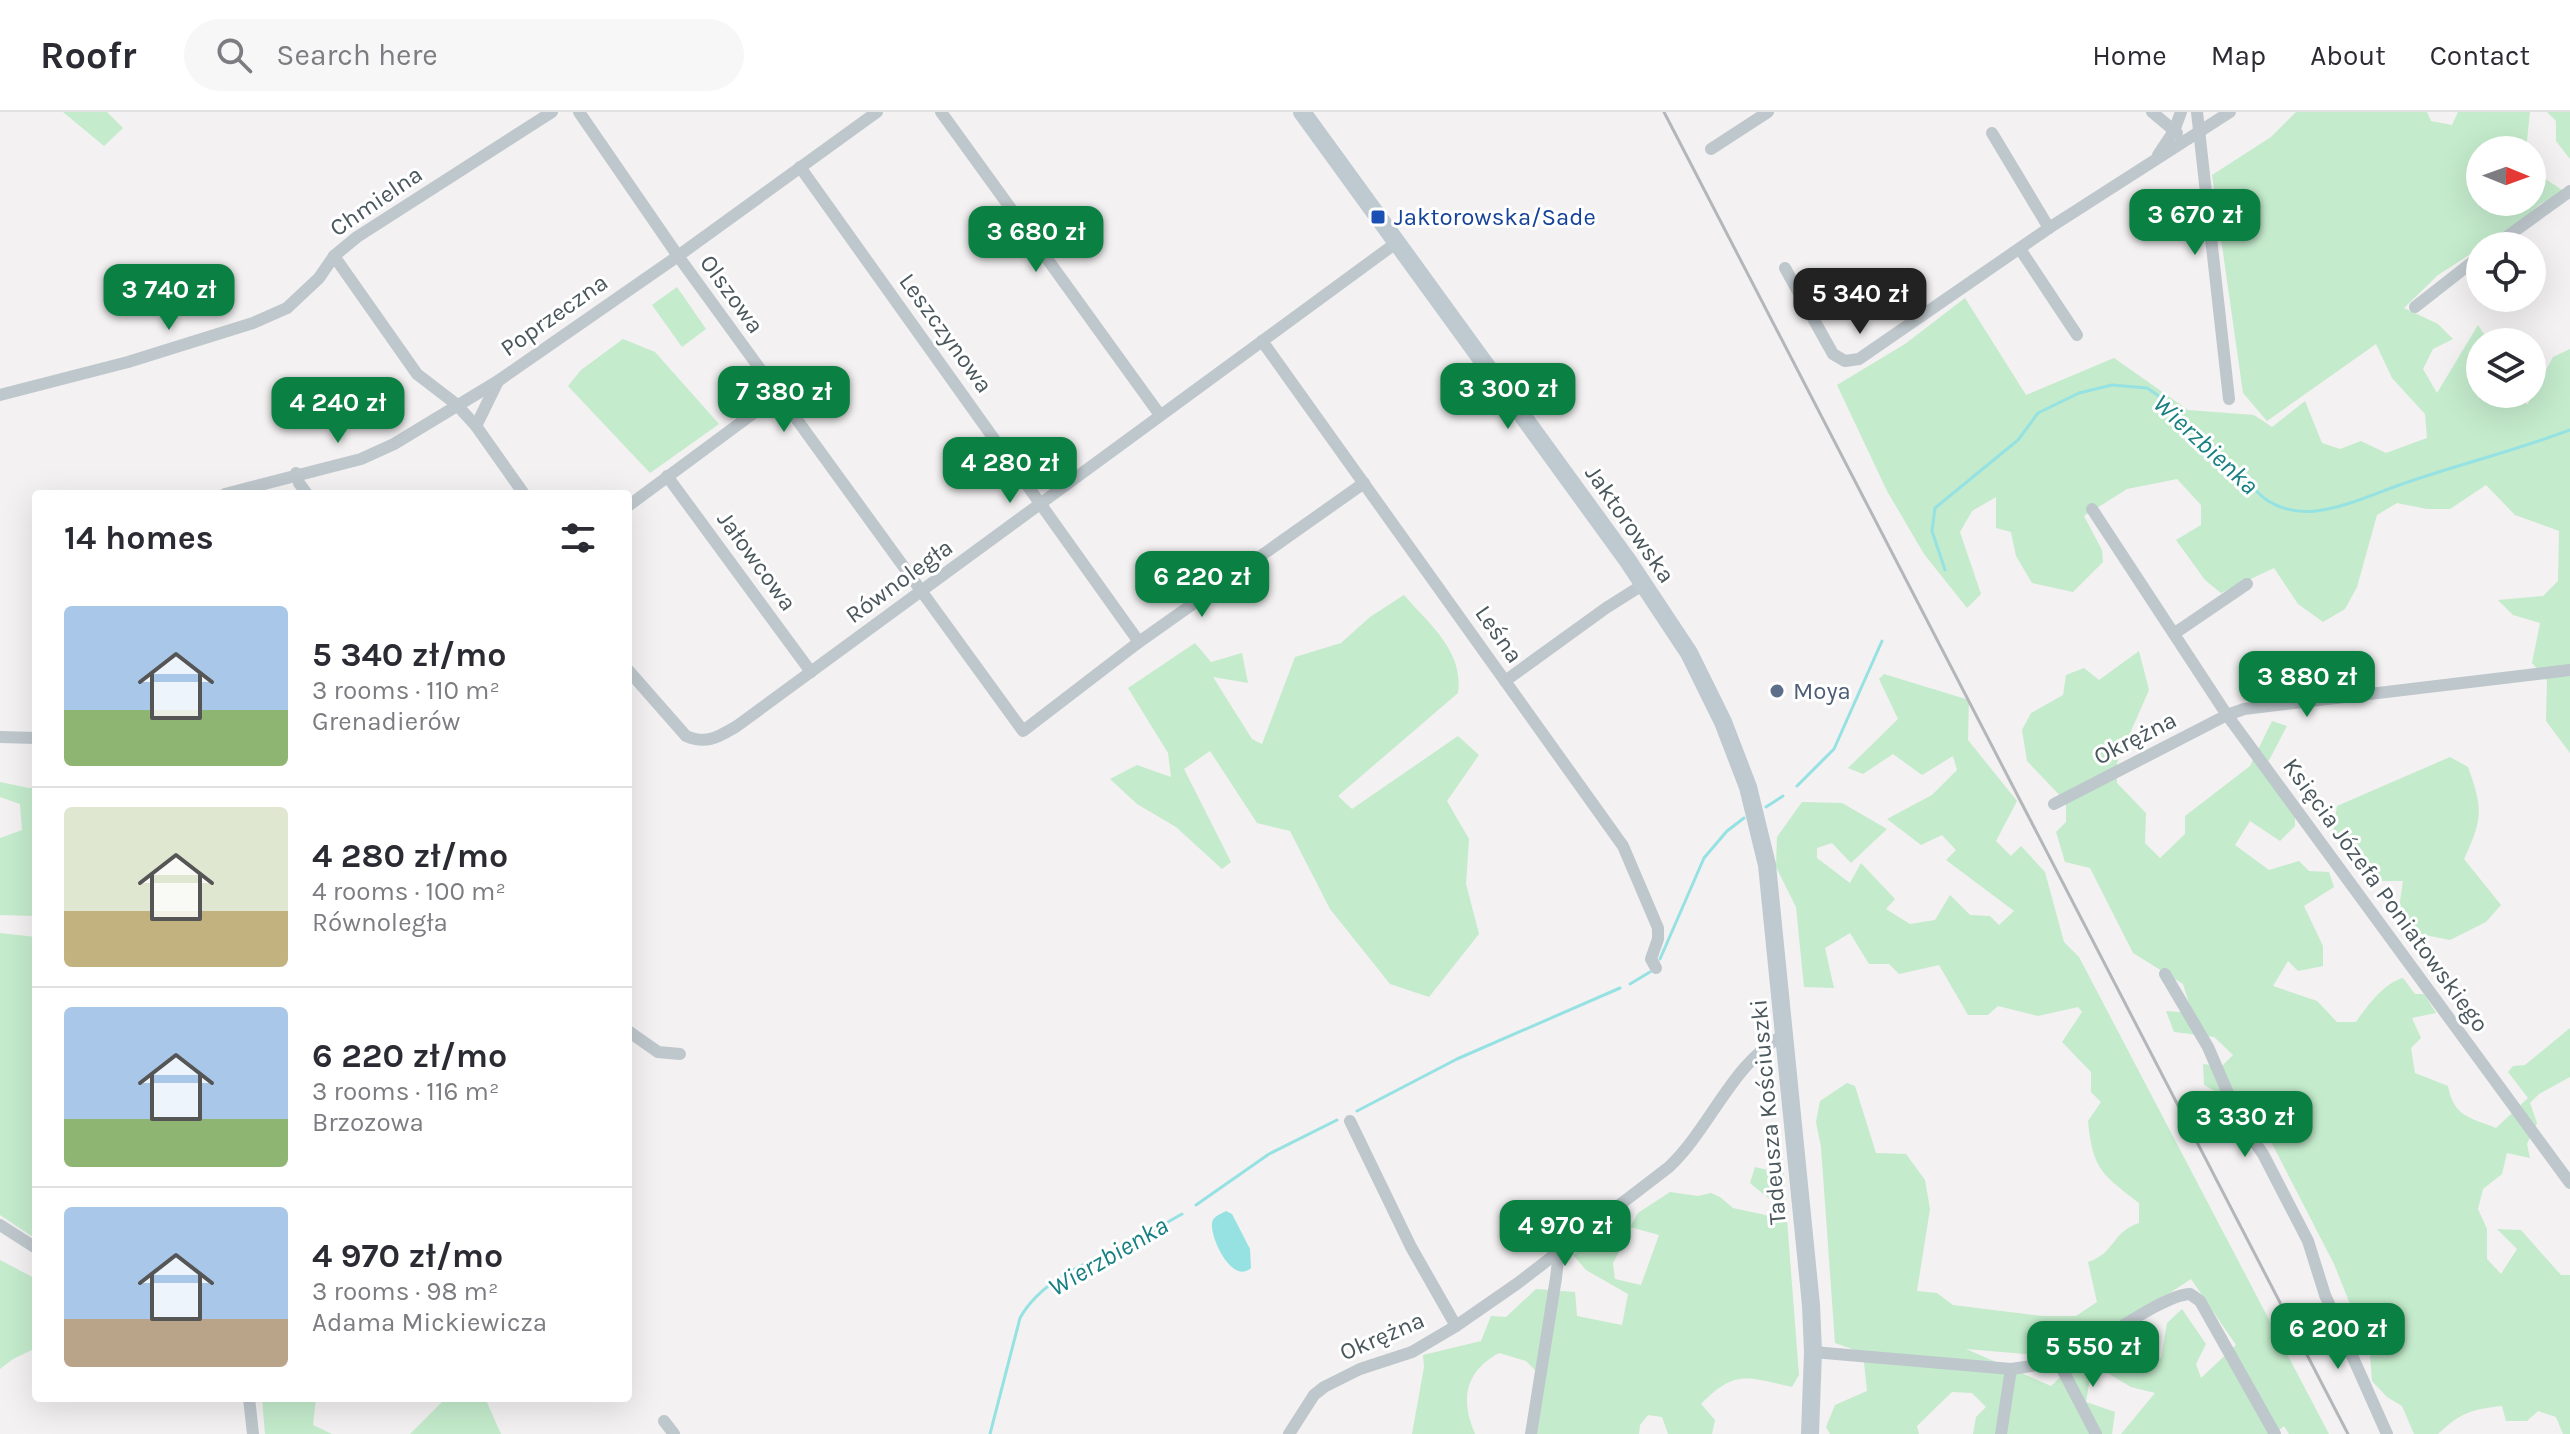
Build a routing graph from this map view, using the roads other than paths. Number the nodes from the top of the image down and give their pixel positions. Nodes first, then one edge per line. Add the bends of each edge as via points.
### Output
1 (579, 112) edge
2 (877, 112) edge
3 (941, 112) edge
4 (1302, 112) edge
5 (1768, 112) edge
6 (2152, 112) edge
7 (2181, 112) edge
8 (2197, 112) edge
9 (2230, 112) edge
10 (546, 113) edge
11 (2174, 131) junction
12 (1992, 133) dead end
13 (2199, 133) junction
14 (2186, 141) junction
15 (1711, 149) dead end
16 (2156, 158) junction
17 (800, 167) junction
18 (2570, 191) edge
19 (2049, 228) junction
20 (2513, 232) edge
21 (1396, 243) junction
22 (2020, 249) junction
23 (334, 256) junction
24 (678, 256) junction
25 (2466, 267) edge
26 (1785, 268) dead end
27 (2415, 307) dead end
28 (2077, 335) dead end
29 (1262, 341) junction
30 (498, 381) junction
31 (0, 395) edge
32 (778, 395) junction
33 (2229, 399) dead end
34 (456, 404) junction
35 (1160, 415) junction
36 (476, 426) junction
37 (296, 473) junction
38 (667, 476) junction
39 (1364, 483) junction
40 (239, 490) edge
41 (304, 490) edge
42 (521, 490) edge
43 (632, 503) edge
44 (1041, 504) junction
45 (2092, 509) dead end
46 (1644, 584) junction
47 (2247, 584) dead end
48 (923, 591) junction
49 (2175, 633) junction
50 (1139, 642) junction
51 (2570, 670) edge
52 (811, 672) junction
53 (632, 675) edge
54 (1505, 681) junction
55 (2227, 715) junction
56 (0, 737) edge
57 (32, 738) edge
58 (1748, 787) joint
59 (2054, 804) dead end
60 (1656, 968) dead end
61 (2165, 974) dead end
62 (632, 1034) edge
63 (1785, 1034) junction
64 (680, 1054) dead end
65 (1350, 1121) dead end
66 (2570, 1183) edge
67 (0, 1225) edge
68 (32, 1245) edge
69 (1553, 1254) junction
70 (1456, 1326) junction
71 (1813, 1352) junction
72 (2058, 1361) junction
73 (2011, 1369) junction
74 (249, 1402) edge
75 (664, 1421) dead end
76 (253, 1434) edge
77 (674, 1434) edge
78 (1289, 1434) edge
79 (1531, 1434) edge
80 (1810, 1434) edge
81 (2001, 1434) edge
82 (2096, 1434) edge
83 (2275, 1434) edge
84 (2387, 1434) edge

1 - 24 street, Olszowa
2 - 17 street, Poprzeczna
3 - 35 street
4 - 21 main road, Jaktorowska
5 - 15 street
6 - 11 street
7 - 11 street
8 - 13 street
9 - 13 street
10 - 23 street, Chmielna
11 - 14 street
11 - 16 street
12 - 19 street
13 - 14 street
13 - 33 street
14 - 16 street
16 - 19 street
17 - 24 street, Poprzeczna
17 - 44 street, Leszczynowa
18 - 20 street
19 - 22 street
21 - 29 street, Równoległa
21 - 46 main road, Jaktorowska
22 - 26 street via 1859,359 1845,361 1833,354
22 - 28 street
23 - 31 street, Chmielna via 287,308 253,323
23 - 34 street via 417,374
24 - 30 street, Poprzeczna
24 - 32 street, Olszowa
25 - 27 street
29 - 35 street, Równoległa
29 - 39 street, Leśna
30 - 34 street, Poprzeczna
30 - 36 street
32 - 38 street
32 - 48 street, Olszowa
34 - 36 street
34 - 37 street, Poprzeczna via 361,459
35 - 44 street, Równoległa
36 - 42 street
37 - 40 street, Poprzeczna
37 - 41 street
38 - 43 street
38 - 52 street, Jałowcowa
39 - 50 street
39 - 54 street, Leśna
44 - 48 street, Równoległa
44 - 50 street, Leszczynowa
45 - 49 street, Księcia Józefa Poniatowskiego
46 - 54 street
46 - 58 main road, Jaktorowska via 1706,685
47 - 49 street
48 - 50 street, Olszowa via 1023,731
48 - 52 street, Równoległa
49 - 55 street, Księcia Józefa Poniatowskiego
51 - 55 street, Okrężna
52 - 53 street, Równoległa via 710,741 686,736
54 - 60 street, Leśna via 1623,846 1658,928 1651,959
55 - 59 street, Okrężna
55 - 66 street, Księcia Józefa Poniatowskiego
56 - 57 street
58 - 63 main road, Tadeusza Kościuszki via 1767,865
61 - 84 street via 2308,1241 2325,1295
62 - 64 street via 658,1052
63 - 69 street, Okrężna via 1765,1045 1737,1076 1677,1160
63 - 71 main road, Tadeusza Kościuszki
65 - 70 street
67 - 68 street
69 - 70 street, Okrężna
69 - 79 street via 1558,1261 1556,1278
70 - 78 street, Okrężna via 1412,1352 1324,1387
71 - 73 street
71 - 80 main road, Tadeusza Kościuszki
72 - 73 street
72 - 82 street
72 - 83 street via 2190,1294 2200,1301
73 - 81 street
74 - 76 street
75 - 77 street

